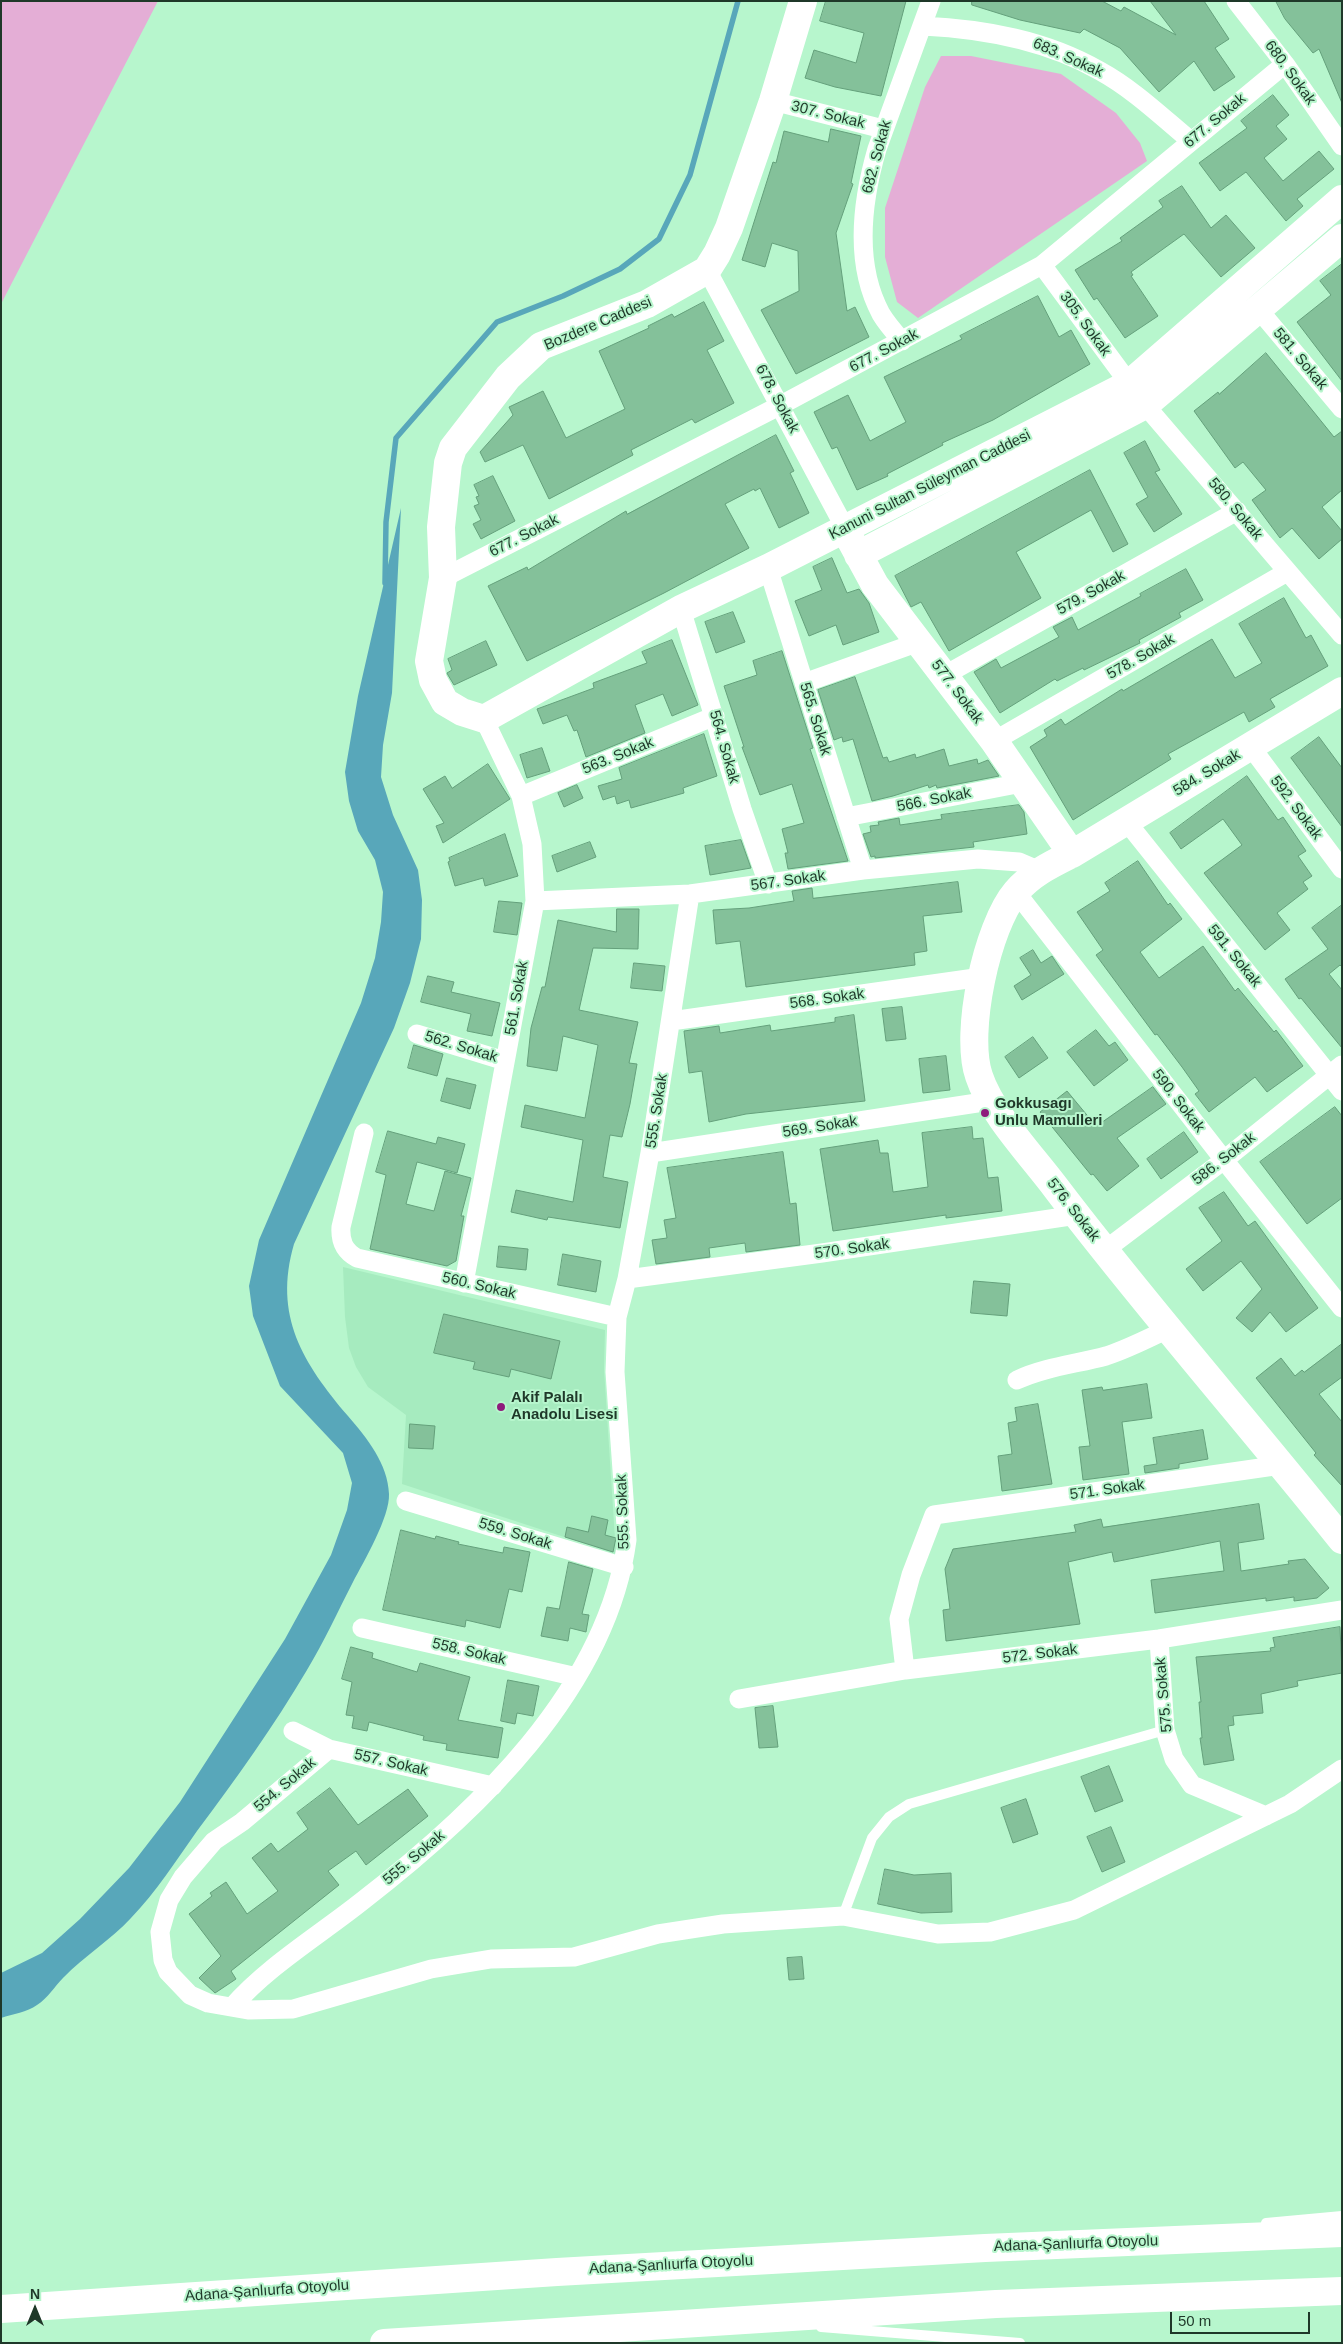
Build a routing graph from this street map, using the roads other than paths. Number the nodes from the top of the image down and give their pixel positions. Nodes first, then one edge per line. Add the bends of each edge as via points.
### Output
1 (803, 1) edge
2 (931, 1) edge
3 (1236, 1) edge
4 (923, 26) junction
5 (1285, 64) junction
6 (773, 101) junction
7 (883, 129) junction
8 (1191, 141) junction
9 (1342, 146) edge
10 (1342, 199) edge
11 (1342, 238) edge
12 (1042, 265) junction
13 (707, 270) junction
14 (1259, 310) junction
15 (902, 342) junction
16 (1129, 384) junction
17 (781, 405) junction
18 (1145, 405) junction
19 (1342, 408) edge
20 (1237, 511) junction
21 (845, 528) junction
22 (858, 555) junction
23 (768, 568) junction
24 (1287, 572) junction
25 (443, 578) junction
26 (681, 609) junction
27 (1342, 635) edge
28 (919, 642) junction
29 (945, 675) junction
30 (804, 683) junction
31 (1342, 691) edge
32 (715, 716) junction
33 (484, 719) junction
34 (994, 741) junction
35 (1251, 746) junction
36 (1022, 783) junction
37 (521, 796) junction
38 (846, 817) junction
39 (1126, 821) junction
40 (1072, 854) junction
41 (1342, 869) edge
42 (863, 870) junction
43 (1040, 871) junction
44 (768, 884) junction
45 (1016, 892) junction
46 (690, 894) junction
47 (535, 901) junction
48 (982, 977) junction
49 (671, 1021) junction
50 (417, 1034) dead end
51 (505, 1060) junction
52 (1335, 1070) edge
53 (1342, 1091) edge
54 (990, 1101) junction
55 (364, 1132) dead end
56 (650, 1154) junction
57 (1224, 1160) junction
58 (1077, 1215) junction
59 (1105, 1250) junction
60 (627, 1279) junction
61 (464, 1283) junction
62 (1342, 1308) edge
63 (617, 1317) junction
64 (1170, 1328) junction
65 (1017, 1380) dead end
66 (1281, 1465) junction
67 (406, 1502) dead end
68 (1342, 1540) edge
69 (624, 1567) junction
70 (1342, 1610) edge
71 (362, 1628) dead end
72 (1159, 1639) junction
73 (905, 1670) junction
74 (577, 1677) junction
75 (739, 1700) dead end
76 (1165, 1730) junction
77 (293, 1731) dead end
78 (329, 1749) junction
79 (1342, 1769) edge
80 (493, 1786) junction
81 (1266, 1816) junction
82 (843, 1916) junction
83 (232, 2007) junction
84 (1342, 2216) edge
85 (1253, 2224) dead end
86 (1213, 2228) dead end
87 (1342, 2234) edge
88 (985, 2248) junction
89 (1342, 2291) edge
90 (1, 2309) edge
91 (560, 2331) junction
92 (384, 2343) edge
93 (1020, 2343) edge

1 - 6 main road
2 - 4 street, 682. Sokak
3 - 5 street, 680. Sokak
4 - 7 street, 682. Sokak
4 - 8 street, 683. Sokak via 992,32 1061,53 1100,70
5 - 8 street, 677. Sokak
5 - 9 street, 680. Sokak
6 - 7 street, 307. Sokak
6 - 13 main road via 729,228
7 - 15 street, 682. Sokak via 866,195 865,264 870,287 882,315
8 - 12 street, 677. Sokak
10 - 16 main road, Kanuni Sultan Süleyman Caddesi
11 - 14 main road
12 - 15 street, 677. Sokak
12 - 16 street, 305. Sokak
13 - 17 street, 678. Sokak
13 - 25 main road, Bozdere Caddesi via 647,304 541,346 508,377 467,427 453,448 448,463 441,527
14 - 18 main road
14 - 19 street, 581. Sokak
15 - 17 street, 677. Sokak
16 - 18 street, 580. Sokak
16 - 21 main road, Kanuni Sultan Süleyman Caddesi
17 - 21 street, 678. Sokak
17 - 25 street, 677. Sokak
18 - 20 street, 580. Sokak
18 - 22 main road
20 - 24 street, 580. Sokak
20 - 29 street, 579. Sokak
21 - 22 main road, 577. Sokak
21 - 23 main road, Kanuni Sultan Süleyman Caddesi
22 - 28 main road, 577. Sokak via 875,585
23 - 26 main road, Kanuni Sultan Süleyman Caddesi
23 - 30 street, 565. Sokak
24 - 27 street, 580. Sokak
24 - 34 street, 578. Sokak
25 - 33 main road, Bozdere Caddesi via 429,661 433,680 445,702
26 - 32 street, 564. Sokak
26 - 33 main road, Kanuni Sultan Süleyman Caddesi
28 - 29 main road, 577. Sokak
28 - 30 street
29 - 34 main road, 577. Sokak
30 - 38 street, 565. Sokak
31 - 35 main road, 584. Sokak
32 - 37 street, 563. Sokak
32 - 44 street, 564. Sokak
33 - 37 street, 561. Sokak
34 - 36 main road, 577. Sokak
35 - 39 main road, 584. Sokak
35 - 41 street, 592. Sokak
36 - 38 street, 566. Sokak
36 - 40 main road, 577. Sokak
37 - 47 street, 561. Sokak via 532,844
38 - 42 street, 565. Sokak
39 - 40 main road, 584. Sokak
39 - 52 street, 591. Sokak
40 - 43 main road, 576. Sokak
42 - 43 street, 567. Sokak via 978,859 1019,862
42 - 44 street, 567. Sokak
43 - 45 main road, 576. Sokak
44 - 46 street, 567. Sokak
45 - 48 main road, 576. Sokak via 995,929
45 - 57 street, 590. Sokak
46 - 47 street, 567. Sokak
46 - 49 street, 555. Sokak
47 - 51 street, 561. Sokak
48 - 49 street, 568. Sokak
48 - 54 main road, 576. Sokak via 974,1034 975,1058 978,1075
49 - 56 street, 555. Sokak
50 - 51 street, 562. Sokak
51 - 61 street, 561. Sokak
52 - 53 street, 591. Sokak
52 - 57 street, 586. Sokak
54 - 56 street, 569. Sokak
54 - 58 main road, 576. Sokak
55 - 61 street, 560. Sokak via 341,1227 345,1248 357,1258
56 - 60 street, 555. Sokak
57 - 59 street, 586. Sokak
57 - 62 street, 590. Sokak
58 - 59 main road, 576. Sokak
58 - 60 street, 570. Sokak
59 - 64 main road, 576. Sokak
60 - 63 street, 555. Sokak
61 - 63 street, 560. Sokak
63 - 69 street, 555. Sokak via 615,1372 627,1540
64 - 65 street via 1107,1355 1039,1370
64 - 66 main road, 576. Sokak
66 - 68 main road, 576. Sokak
66 - 73 street, 571. Sokak via 934,1515 911,1575 899,1619
67 - 69 street, 559. Sokak
69 - 74 street, 555. Sokak via 617,1592
70 - 72 street, 572. Sokak
71 - 74 street, 558. Sokak
72 - 73 street, 572. Sokak
72 - 76 street, 575. Sokak
73 - 75 street, 572. Sokak
74 - 80 street, 555. Sokak via 525,1752
76 - 81 street, 575. Sokak via 1174,1759 1192,1785
76 - 82 lane via 909,1804 889,1817 872,1838
77 - 78 street, 557. Sokak
78 - 80 street, 557. Sokak
78 - 83 street, 554. Sokak via 242,1822 214,1841 183,1877 169,1900 162,1923 160,1945 163,1960 176,1981 190,1995 208,2004
79 - 81 street, 554. Sokak
80 - 83 street, 555. Sokak via 460,1819 367,1898 274,1969
81 - 82 street, 554. Sokak via 1074,1910 990,1932 938,1934
82 - 83 street, 554. Sokak via 723,1924 658,1934 574,1957 491,1959 431,1969 293,2009
84 - 85 lane
86 - 88 lane
87 - 88 main road, Adana-Şanlıurfa Otoyolu
88 - 90 main road, Adana-Şanlıurfa Otoyolu via 567,2271
89 - 91 main road via 996,2304
91 - 92 main road
91 - 93 lane via 803,2327

